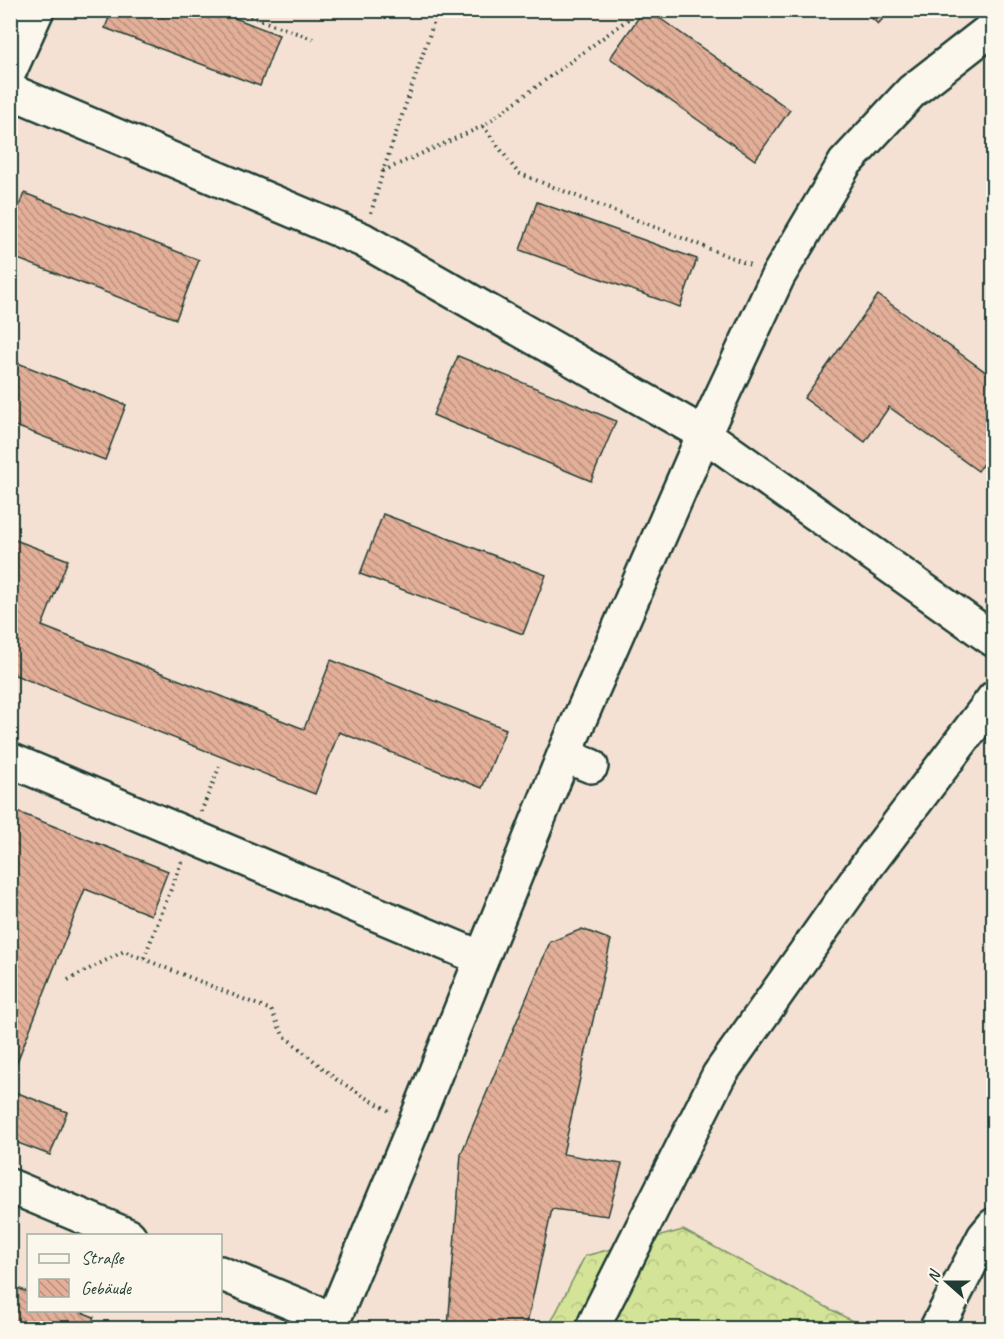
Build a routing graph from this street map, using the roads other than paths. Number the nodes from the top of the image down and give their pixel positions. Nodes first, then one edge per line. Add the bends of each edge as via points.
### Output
1 (37, 10) edge
2 (993, 27) edge
3 (10, 70) edge
4 (10, 91) edge
5 (704, 434) junction
6 (993, 640) edge
7 (993, 698) edge
8 (10, 760) edge
9 (481, 958) junction
10 (10, 1186) edge
11 (993, 1225) edge
12 (124, 1234) edge
13 (222, 1274) edge
14 (332, 1324) edge
15 (594, 1329) edge
16 (937, 1329) edge

1 - 3 lane
2 - 5 lane via 912,91 844,163 778,276
4 - 5 lane via 363,240
5 - 6 lane
5 - 9 lane via 577,761
7 - 15 lane via 869,863 719,1076
8 - 9 lane
9 - 14 lane
10 - 12 lane
11 - 16 lane
13 - 14 lane

